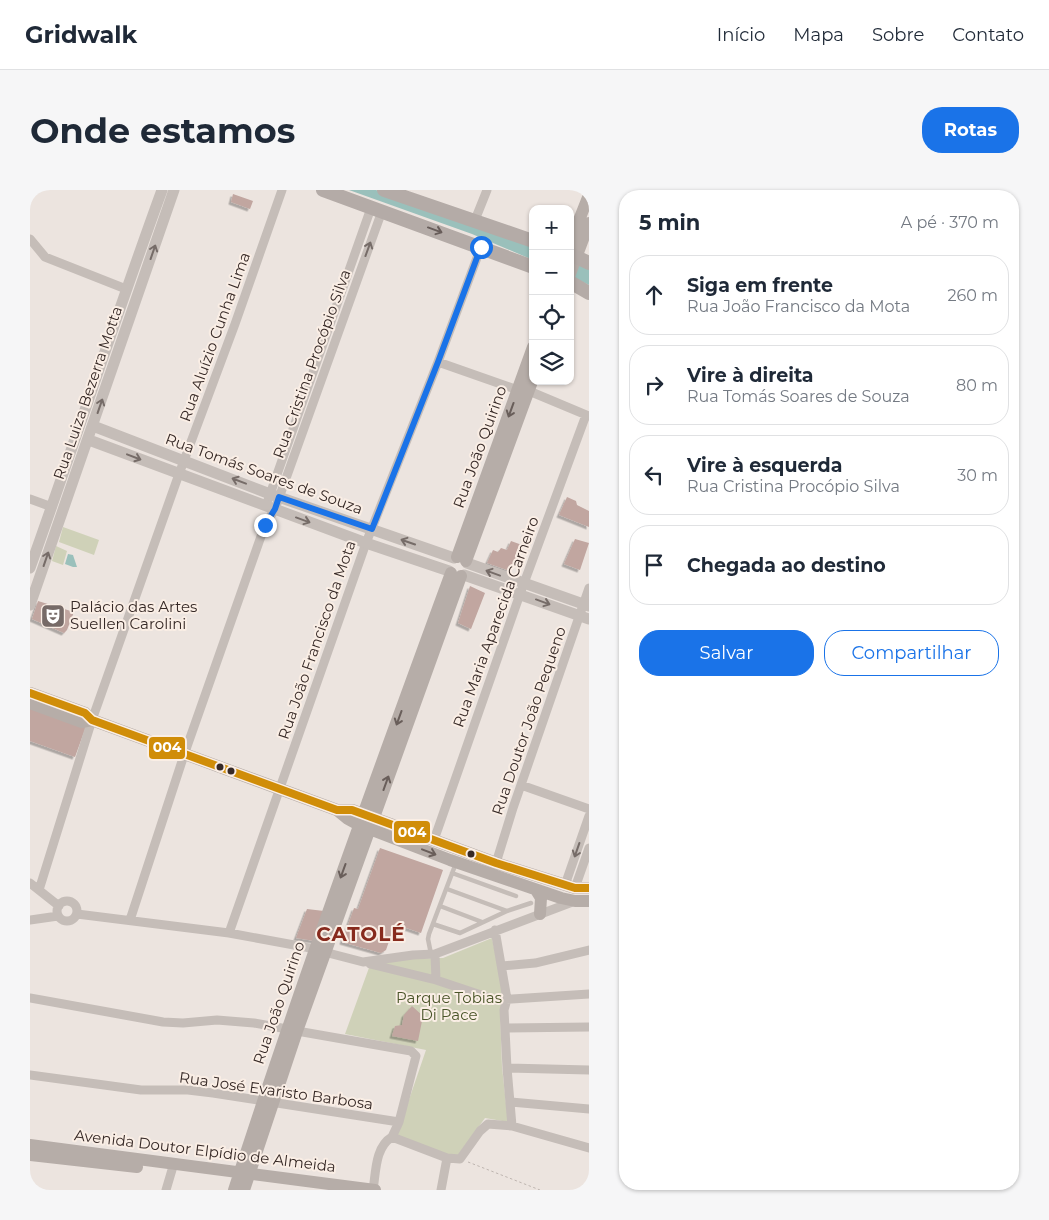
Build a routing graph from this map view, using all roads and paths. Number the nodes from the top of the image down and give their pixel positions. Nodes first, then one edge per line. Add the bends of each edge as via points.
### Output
1 (162, 190) edge
2 (174, 190) edge
3 (282, 190) edge
4 (323, 190) edge
5 (384, 190) edge
6 (486, 190) edge
7 (589, 195) edge
8 (377, 209) junction
9 (475, 220) junction
10 (589, 223) edge
11 (574, 233) edge
12 (30, 239) edge
13 (529, 240) edge
14 (481, 247) junction
15 (578, 258) edge
16 (529, 265) edge
17 (574, 284) edge
18 (124, 293) junction
19 (589, 293) edge
20 (135, 302) junction
21 (438, 362) junction
22 (529, 370) edge
23 (526, 387) edge
24 (588, 416) edge
25 (93, 426) junction
26 (88, 440) junction
27 (184, 460) junction
28 (179, 474) junction
29 (274, 495) junction
30 (30, 500) edge
31 (270, 507) junction
32 (52, 508) junction
33 (372, 529) junction
34 (366, 543) junction
35 (459, 567) junction
36 (30, 568) edge
37 (589, 588) edge
38 (522, 589) junction
39 (30, 605) edge
40 (586, 605) edge
41 (584, 617) edge
42 (30, 693) edge
43 (30, 703) edge
44 (92, 720) junction
45 (184, 755) junction
46 (521, 784) junction
47 (279, 789) junction
48 (589, 809) edge
49 (589, 816) edge
50 (366, 821) junction
51 (393, 838) junction
52 (434, 840) junction
53 (589, 848) edge
54 (360, 853) junction
55 (496, 863) junction
56 (454, 868) junction
57 (30, 883) edge
58 (589, 888) edge
59 (446, 889) junction
60 (39, 890) junction
61 (536, 890) junction
62 (572, 891) junction
63 (516, 896) dead end
64 (589, 901) edge
65 (531, 903) dead end
66 (59, 906) junction
67 (440, 906) junction
68 (507, 910) junction
69 (76, 914) junction
70 (540, 914) junction
71 (58, 916) junction
72 (30, 920) edge
73 (130, 920) junction
74 (482, 922) junction
75 (433, 924) junction
76 (496, 930) junction
77 (229, 933) junction
78 (589, 950) edge
79 (320, 951) junction
80 (433, 954) junction
81 (362, 962) junction
82 (502, 966) junction
83 (436, 980) junction
84 (589, 994) edge
85 (30, 998) edge
86 (507, 1000) junction
87 (589, 1027) edge
88 (505, 1028) junction
89 (292, 1030) junction
90 (507, 1068) junction
91 (589, 1070) edge
92 (30, 1075) edge
93 (267, 1102) junction
94 (511, 1102) junction
95 (589, 1109) edge
96 (398, 1122) junction
97 (512, 1126) junction
98 (392, 1137) junction
99 (30, 1145) edge
100 (589, 1148) edge
101 (58, 1154) junction
102 (30, 1155) edge
103 (447, 1158) junction
104 (460, 1159) junction
105 (173, 1167) junction
106 (242, 1181) edge
107 (166, 1190) edge
108 (311, 1190) edge
109 (374, 1190) edge
110 (441, 1190) edge
111 (540, 1190) edge

1 - 18 street, Rua Luiza Bezerra Motta
20 -> 2 street, Rua Luiza Bezerra Motta
3 - 27 street, Rua Aluízio Cunha Lima
4 - 8 main road
5 - 9 main road
6 - 9 street
7 - 11 main road
8 -> 14 main road
8 - 29 street, Rua Cristina Procópio Silva
9 - 13 main road
10 - 15 main road
12 - 18 street via 45,257
14 - 16 main road
14 - 21 street, Rua João Francisco da Mota
17 - 19 main road
18 - 20 street
18 - 32 street, Rua Luiza Bezerra Motta
25 -> 20 street, Rua Luiza Bezerra Motta
21 - 23 street
21 - 33 street, Rua João Francisco da Mota
22 - 23 main road, Rua João Quirino
23 - 24 street
23 - 35 main road, Rua João Quirino
24 - 38 street, Rua Maria Aparecida Carneiro
25 - 26 street, Rua Luiza Bezerra Motta
25 - 27 street, Rua Tomás Soares de Souza
26 -> 28 street, Rua Tomás Soares de Souza
39 -> 26 street, Rua Luiza Bezerra Motta
27 - 28 street, Rua Aluízio Cunha Lima
29 -> 27 street, Rua Tomás Soares de Souza
28 - 31 street, Rua Tomás Soares de Souza
28 - 44 street, Rua Aluízio Cunha Lima
29 - 31 street, Rua Cristina Procópio Silva
29 - 33 street, Rua Tomás Soares de Souza
30 - 32 street
31 -> 34 street, Rua Tomás Soares de Souza
31 - 45 street, Rua Cristina Procópio Silva
32 - 36 street, Rua Luiza Bezerra Motta
33 - 34 street, Rua João Francisco da Mota
35 -> 33 street, Rua Tomás Soares de Souza
34 - 35 street, Rua Tomás Soares de Souza
34 - 47 street, Rua João Francisco da Mota
35 - 38 street, Rua Tomás Soares de Souza
35 - 50 main road, Rua João Quirino
37 - 40 street, Rua Doutor João Pequeno
38 - 40 street, Rua Tomás Soares de Souza
38 -> 41 street, Rua Tomás Soares de Souza
38 - 52 street, Rua Maria Aparecida Carneiro
40 - 41 street, Rua Doutor João Pequeno
41 - 46 street, Rua Doutor João Pequeno
42 - 44 main road via 85,713
43 - 44 main road via 82,722
44 - 45 main road
44 - 60 street, Rua Aluízio Cunha Lima
45 - 47 main road
45 - 73 street, Rua Cristina Procópio Silva
46 - 48 street
46 - 55 street, Rua Doutor João Pequeno
47 - 50 main road via 337,810 352,810
47 - 77 street, Rua João Francisco da Mota
49 -> 62 street
50 - 51 main road
50 - 52 main road
50 - 54 main road, Rua João Quirino
50 -> 79 main road, Rua João Quirino
51 - 54 main road via 374,842
51 -> 56 main road
52 - 55 main road
53 - 62 street
54 - 79 main road, Rua João Quirino
55 - 62 main road
56 - 59 lane
56 - 61 main road
56 - 63 lane
57 - 60 street
58 - 62 main road
59 - 67 lane
59 - 68 lane
60 - 66 street
61 - 62 main road
61 - 70 main road via 541,898
62 - 64 main road
62 - 70 street
65 - 68 lane
66 - 69 street via 71,902 76,907
66 - 71 street
67 - 74 lane
67 - 75 lane
68 - 74 lane
69 - 71 street via 67,921
69 - 73 street
70 - 76 street
71 - 72 street
73 - 77 street
74 - 75 lane via 460,933
75 - 80 lane via 428,939
76 - 80 street
76 - 82 street
77 - 79 street
78 - 82 street via 535,963
79 - 81 street
79 - 89 main road, Rua João Quirino
80 - 81 street
80 - 83 street
81 - 83 street
82 - 86 street
83 - 86 street via 490,999
84 - 86 street
85 - 89 street via 163,1022 217,1020
86 - 88 street
87 - 88 street
88 - 90 street
89 - 93 main road, Rua João Quirino
89 - 96 street via 411,1051 416,1056
90 - 91 street
90 - 94 street
92 - 93 street, Rua José Evaristo Barbosa via 141,1090 188,1090
93 - 96 street, Rua José Evaristo Barbosa
93 - 106 main road, Rua João Quirino
94 - 95 street
94 - 97 street
96 - 98 street
97 - 100 street
97 - 104 street via 488,1124
98 - 103 street
98 - 109 street via 381,1147
99 - 101 main road, Avenida Doutor Elpídio de Almeida
101 - 102 main road, Avenida Doutor Elpídio de Almeida
101 - 105 main road, Avenida Doutor Elpídio de Almeida
103 - 104 street
103 - 110 street
104 - 111 path
105 - 106 main road, Avenida Doutor Elpídio de Almeida
105 - 107 street
106 - 108 main road, Avenida Doutor Elpídio de Almeida
106 - 109 main road, Avenida Doutor Elpídio de Almeida

